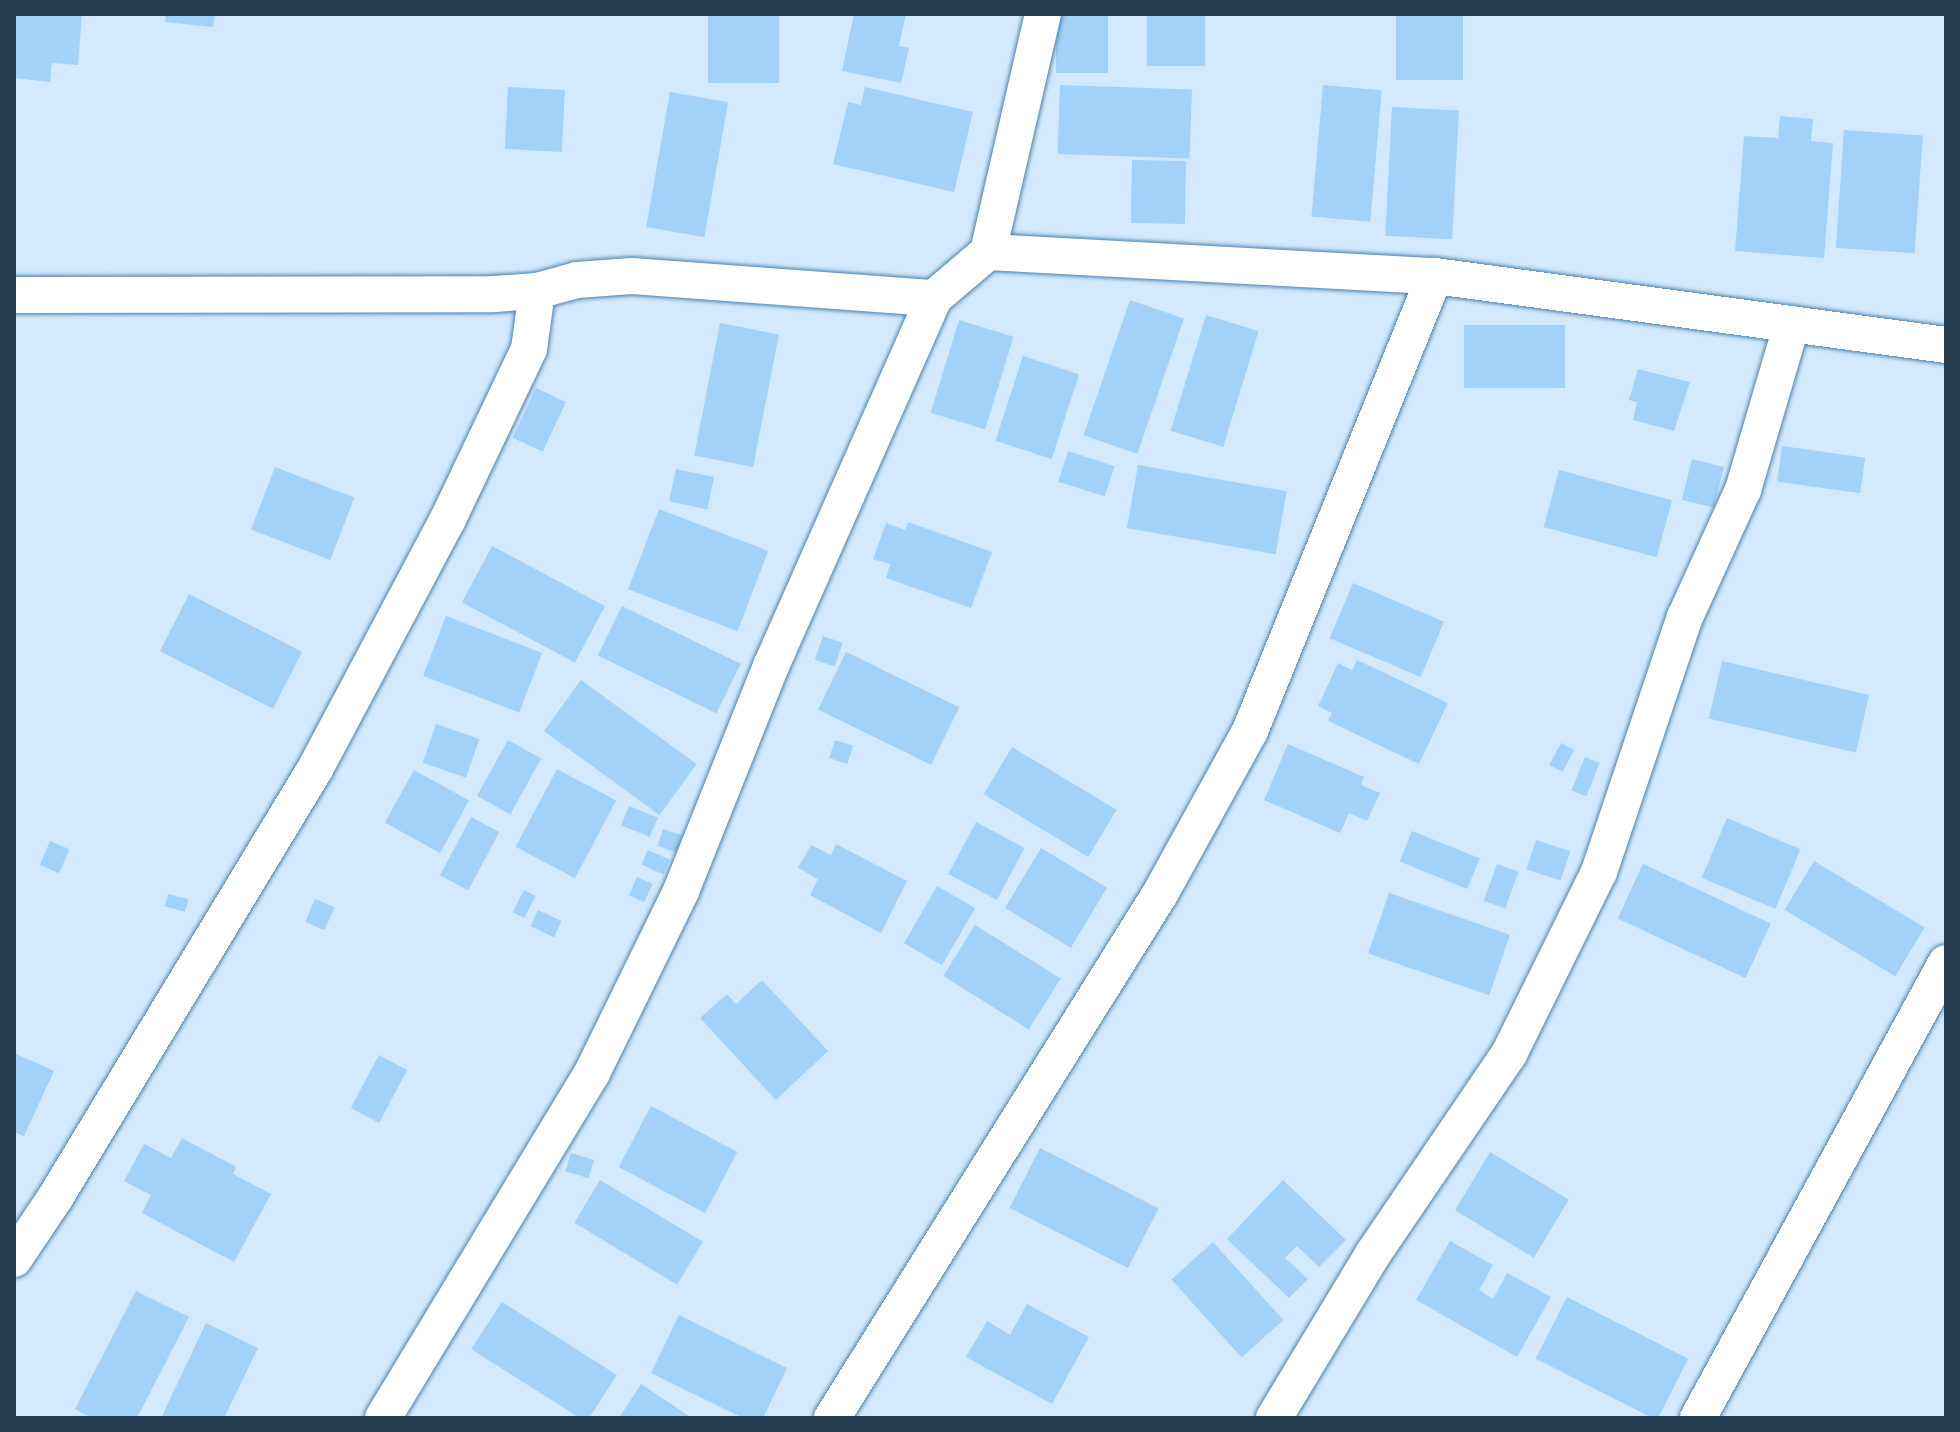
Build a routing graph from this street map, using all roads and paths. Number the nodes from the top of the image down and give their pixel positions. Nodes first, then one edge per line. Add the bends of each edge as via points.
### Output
1 (1043, 14) edge
2 (988, 252) junction
3 (1435, 276) junction
4 (537, 291) junction
5 (14, 295) edge
6 (934, 298) junction
7 (1792, 324) junction
8 (1946, 345) edge
9 (1946, 963) edge
10 (14, 1259) edge
11 (383, 1418) edge
12 (832, 1418) edge
13 (1274, 1418) edge
14 (1698, 1418) edge

1 - 2 street
2 - 3 street
2 - 6 street
3 - 7 street
3 - 12 street via 1250,731 1160,894
4 - 5 street
4 - 6 street via 577,280 632,276
4 - 10 street via 529,349 447,521 315,769
6 - 11 street via 771,666 681,891 592,1073
7 - 8 street
7 - 13 street via 1743,490 1685,617 1599,872 1509,1054 1373,1254
9 - 14 street

